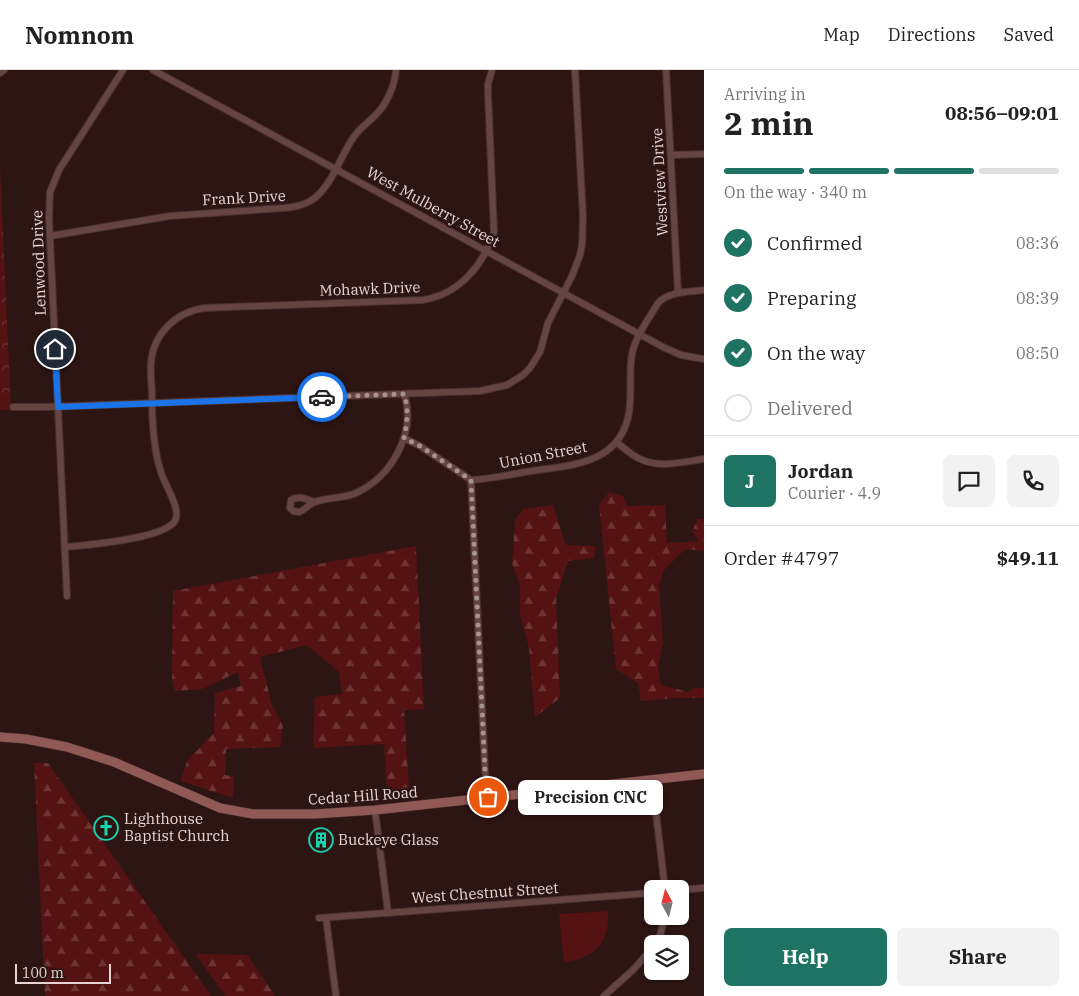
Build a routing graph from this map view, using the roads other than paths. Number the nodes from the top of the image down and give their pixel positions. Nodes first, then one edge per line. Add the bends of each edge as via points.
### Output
1 (4, 70) edge
2 (123, 70) edge
3 (153, 70) edge
4 (396, 70) edge
5 (492, 70) edge
6 (575, 70) edge
7 (666, 70) edge
8 (0, 73) edge
9 (704, 154) edge
10 (671, 155) junction
11 (336, 169) junction
12 (50, 236) junction
13 (486, 251) junction
14 (704, 290) edge
15 (562, 292) junction
16 (678, 293) junction
17 (640, 335) junction
18 (704, 359) edge
19 (404, 394) junction
20 (152, 403) junction
21 (13, 407) dead end
22 (58, 407) junction
23 (404, 438) junction
24 (616, 442) junction
25 (704, 459) edge
26 (471, 480) junction
27 (314, 502) dead end
28 (66, 547) junction
29 (67, 596) dead end
30 (0, 737) edge
31 (704, 774) edge
32 (652, 780) junction
33 (488, 797) junction
34 (375, 810) junction
35 (664, 880) edge
36 (704, 888) edge
37 (689, 889) edge
38 (644, 894) edge
39 (388, 913) junction
40 (644, 957) edge
41 (336, 996) edge
42 (604, 996) edge

1 - 8 street
2 - 12 street, Lenwood Drive via 55,179 50,192
3 - 11 street, West Mulberry Street
4 - 11 street, Frank Drive via 385,103 356,134
5 - 13 street, Mohawk Drive via 488,93 495,223
6 - 15 street via 583,233 577,264
7 - 10 street, Westview Drive
9 - 10 street
10 - 16 street, Westview Drive
11 - 12 street, Frank Drive via 316,197 294,207 170,216
11 - 13 street, West Mulberry Street
12 - 22 street, Lenwood Drive
13 - 15 street, West Mulberry Street
13 - 20 street, Mohawk Drive via 465,281 450,292 432,298 204,308 187,312 163,330 154,347 150,365
14 - 16 street, Union Street
15 - 17 street, West Mulberry Street
15 - 19 street via 540,352 516,380 489,390
16 - 17 street, Union Street via 662,299
17 - 18 street, West Mulberry Street via 681,355
17 - 24 street, Union Street via 632,354 628,420
19 - 20 street
19 - 23 street via 408,407
20 - 22 street
20 - 28 street, Mohawk Drive via 156,455 177,513 174,523 137,537
21 - 22 street
22 - 28 street, Lenwood Drive
23 - 26 street
23 - 27 street via 390,465 371,485 341,498
24 - 25 street via 639,458 656,464
24 - 26 street, Union Street via 607,451 582,463
26 - 33 street
28 - 29 street, Lenwood Drive
30 - 34 main road, Cedar Hill Road via 67,746 114,762 229,811 315,814
31 - 32 main road, Cedar Hill Road
32 - 33 main road, Cedar Hill Road
32 - 35 street
33 - 34 main road, Cedar Hill Road
34 - 39 street
36 - 37 street
38 - 39 street, West Chestnut Street
39 - 41 street, West Chestnut Street via 322,918
40 - 42 street

